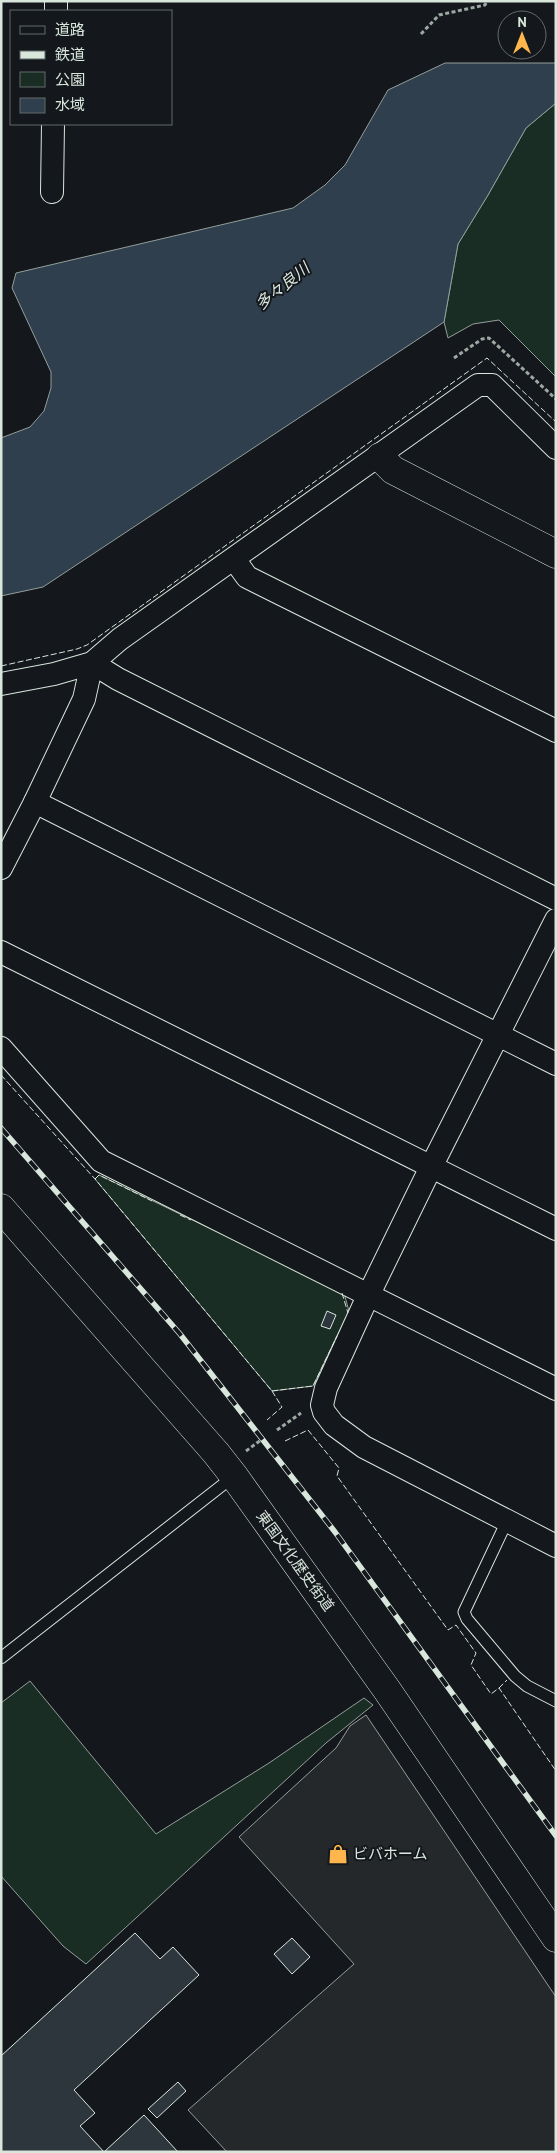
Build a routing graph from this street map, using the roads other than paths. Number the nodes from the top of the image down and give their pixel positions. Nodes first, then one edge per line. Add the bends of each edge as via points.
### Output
1 (53, 125) edge
2 (52, 192) dead end
3 (556, 448) edge
4 (380, 457) junction
5 (556, 554) edge
6 (234, 559) junction
7 (92, 663) junction
8 (1, 684) edge
9 (556, 731) edge
10 (35, 802) junction
11 (1, 868) edge
12 (556, 899) edge
13 (556, 920) edge
14 (1, 952) edge
15 (496, 1035) junction
16 (1, 1048) edge
17 (556, 1064) edge
18 (430, 1167) junction
19 (1, 1208) edge
20 (556, 1229) edge
21 (368, 1296) junction
22 (556, 1389) edge
23 (237, 1465) junction
24 (507, 1521) junction
25 (556, 1546) edge
26 (1, 1658) edge
27 (556, 1701) edge
28 (556, 1938) edge

1 - 2 street
3 - 4 street via 492,385 478,385
4 - 5 main road via 393,470
4 - 6 street
6 - 7 street
6 - 9 street via 247,576
7 - 8 street
7 - 10 street via 84,699
7 - 12 street
10 - 11 street
10 - 15 street
13 - 15 street
14 - 18 street
15 - 17 street
15 - 18 street
16 - 21 street via 101,1161
18 - 20 street
18 - 21 street
19 - 23 main road, 東国文化歴史街道 via 216,1453
21 - 22 street
21 - 24 street via 326,1388 322,1405 324,1412 342,1433 364,1447
23 - 26 lane
23 - 28 main road, 東国文化歴史街道
24 - 25 street
24 - 27 lane via 464,1612 515,1676

